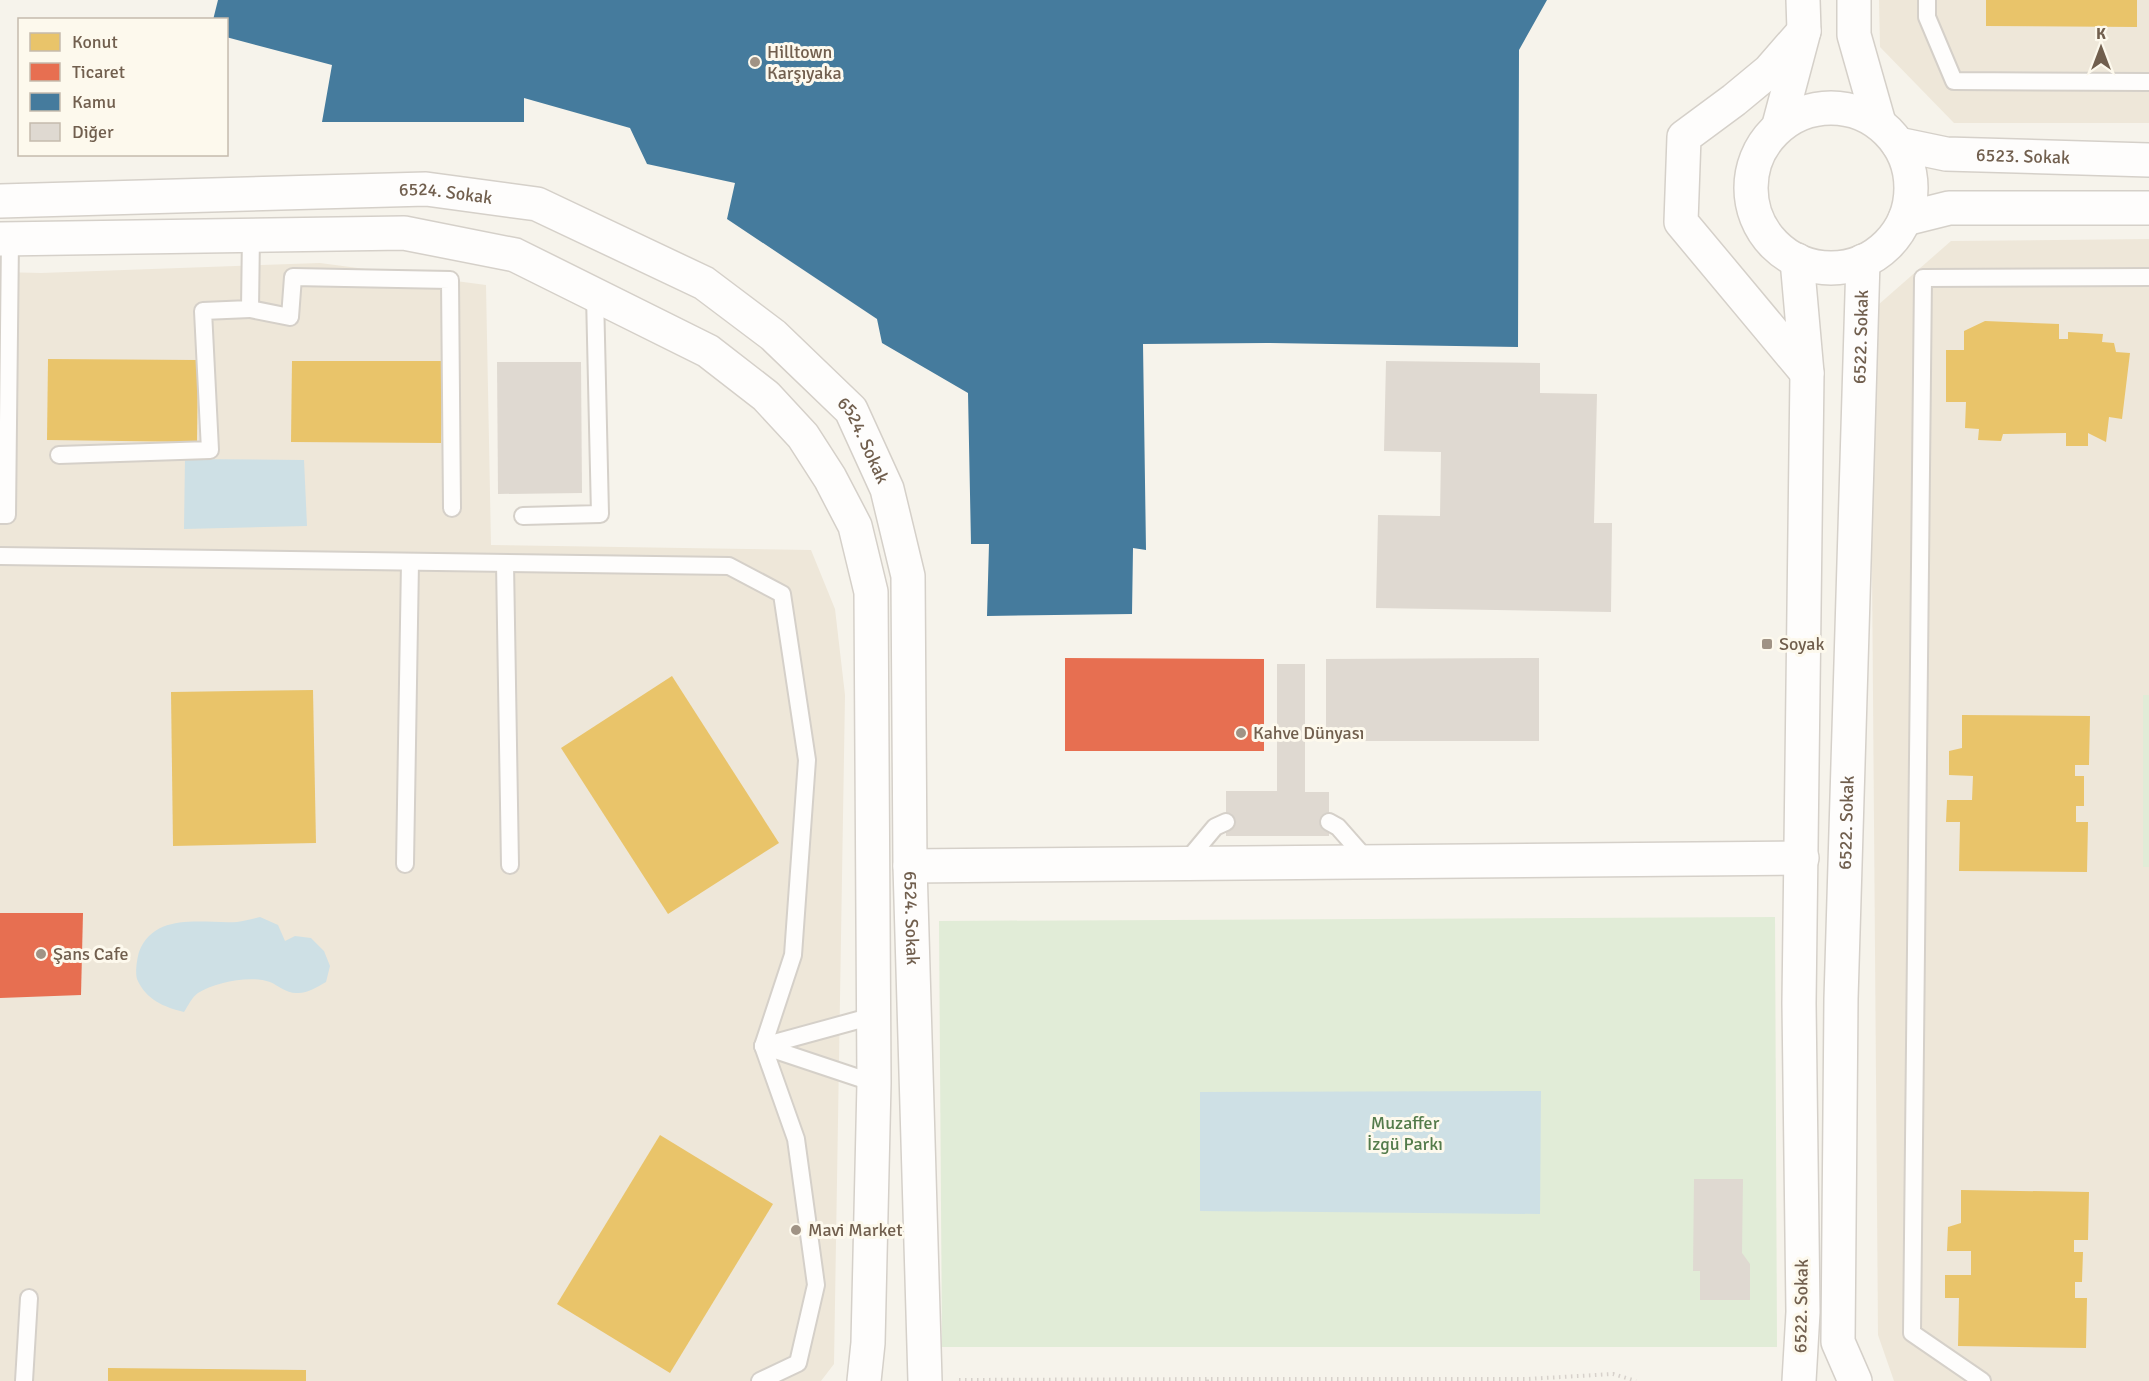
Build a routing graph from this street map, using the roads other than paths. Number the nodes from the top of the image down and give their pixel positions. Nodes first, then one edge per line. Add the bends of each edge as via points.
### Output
1 (1854, 0) edge
2 (1927, 0) edge
3 (1804, 16) edge
4 (2149, 82) edge
5 (1779, 125) junction
6 (1889, 134) junction
7 (2149, 160) edge
8 (0, 201) edge
9 (2149, 208) edge
10 (1905, 219) junction
11 (250, 234) junction
12 (5, 239) edge
13 (1797, 260) junction
14 (1863, 261) junction
15 (2149, 278) edge
16 (595, 295) junction
17 (250, 309) junction
18 (1807, 373) junction
19 (59, 456) dead end
20 (452, 508) dead end
21 (0, 515) edge
22 (524, 516) dead end
23 (0, 556) edge
24 (410, 562) junction
25 (505, 563) junction
26 (1226, 822) dead end
27 (1329, 822) dead end
28 (1802, 858) junction
29 (1369, 862) junction
30 (405, 864) dead end
31 (1184, 864) junction
32 (510, 866) dead end
33 (910, 866) junction
34 (873, 1016) junction
35 (763, 1046) junction
36 (874, 1083) junction
37 (29, 1298) dead end
38 (24, 1381) edge
39 (760, 1381) edge
40 (864, 1381) edge
41 (925, 1381) edge
42 (1800, 1381) edge
43 (1855, 1381) edge
44 (1982, 1381) edge

1 - 6 street via 1854,35
2 - 4 lane via 1928,16 1954,81
3 - 5 street
3 - 18 street via 1769,71 1684,137 1681,222
5 - 6 street via 1819,108 1840,108 1861,113
5 - 13 street via 1763,143 1753,163 1749,186 1762,230 1778,248
6 - 7 street, 6523. Sokak via 1946,154
6 - 10 street via 1909,168 1911,194
8 - 33 street, 6524. Sokak via 426,189 537,204 704,283 773,335 851,410 887,489 908,576
9 - 10 street via 1949,208
10 - 14 street via 1880,251
11 - 12 street, 6524. Sokak
11 - 16 street, 6524. Sokak via 404,233 515,255
11 - 17 lane
12 - 21 lane via 7,515
13 - 14 street via 1818,267 1841,267
13 - 18 street, 6522. Sokak
14 - 43 street, 6522. Sokak via 1840,1046 1838,1342
15 - 44 lane via 1923,278 1912,1333
16 - 22 lane via 600,514
16 - 34 street, 6524. Sokak via 708,351 766,396 803,436 855,526 871,592
17 - 19 lane via 202,311 210,450
17 - 20 lane via 290,317 293,277 450,280
18 - 28 street, 6522. Sokak
23 - 24 lane
24 - 25 lane
24 - 30 lane
25 - 32 lane
25 - 35 lane via 729,566 782,594 807,760 793,955
26 - 31 lane via 1215,827
27 - 29 lane
28 - 29 street
28 - 42 street, 6522. Sokak
29 - 31 street
31 - 33 street
33 - 41 street, 6524. Sokak
34 - 35 lane
34 - 36 street, 6524. Sokak
35 - 36 lane
35 - 39 lane via 796,1139 816,1284 798,1363
36 - 40 street, 6524. Sokak
37 - 38 lane

